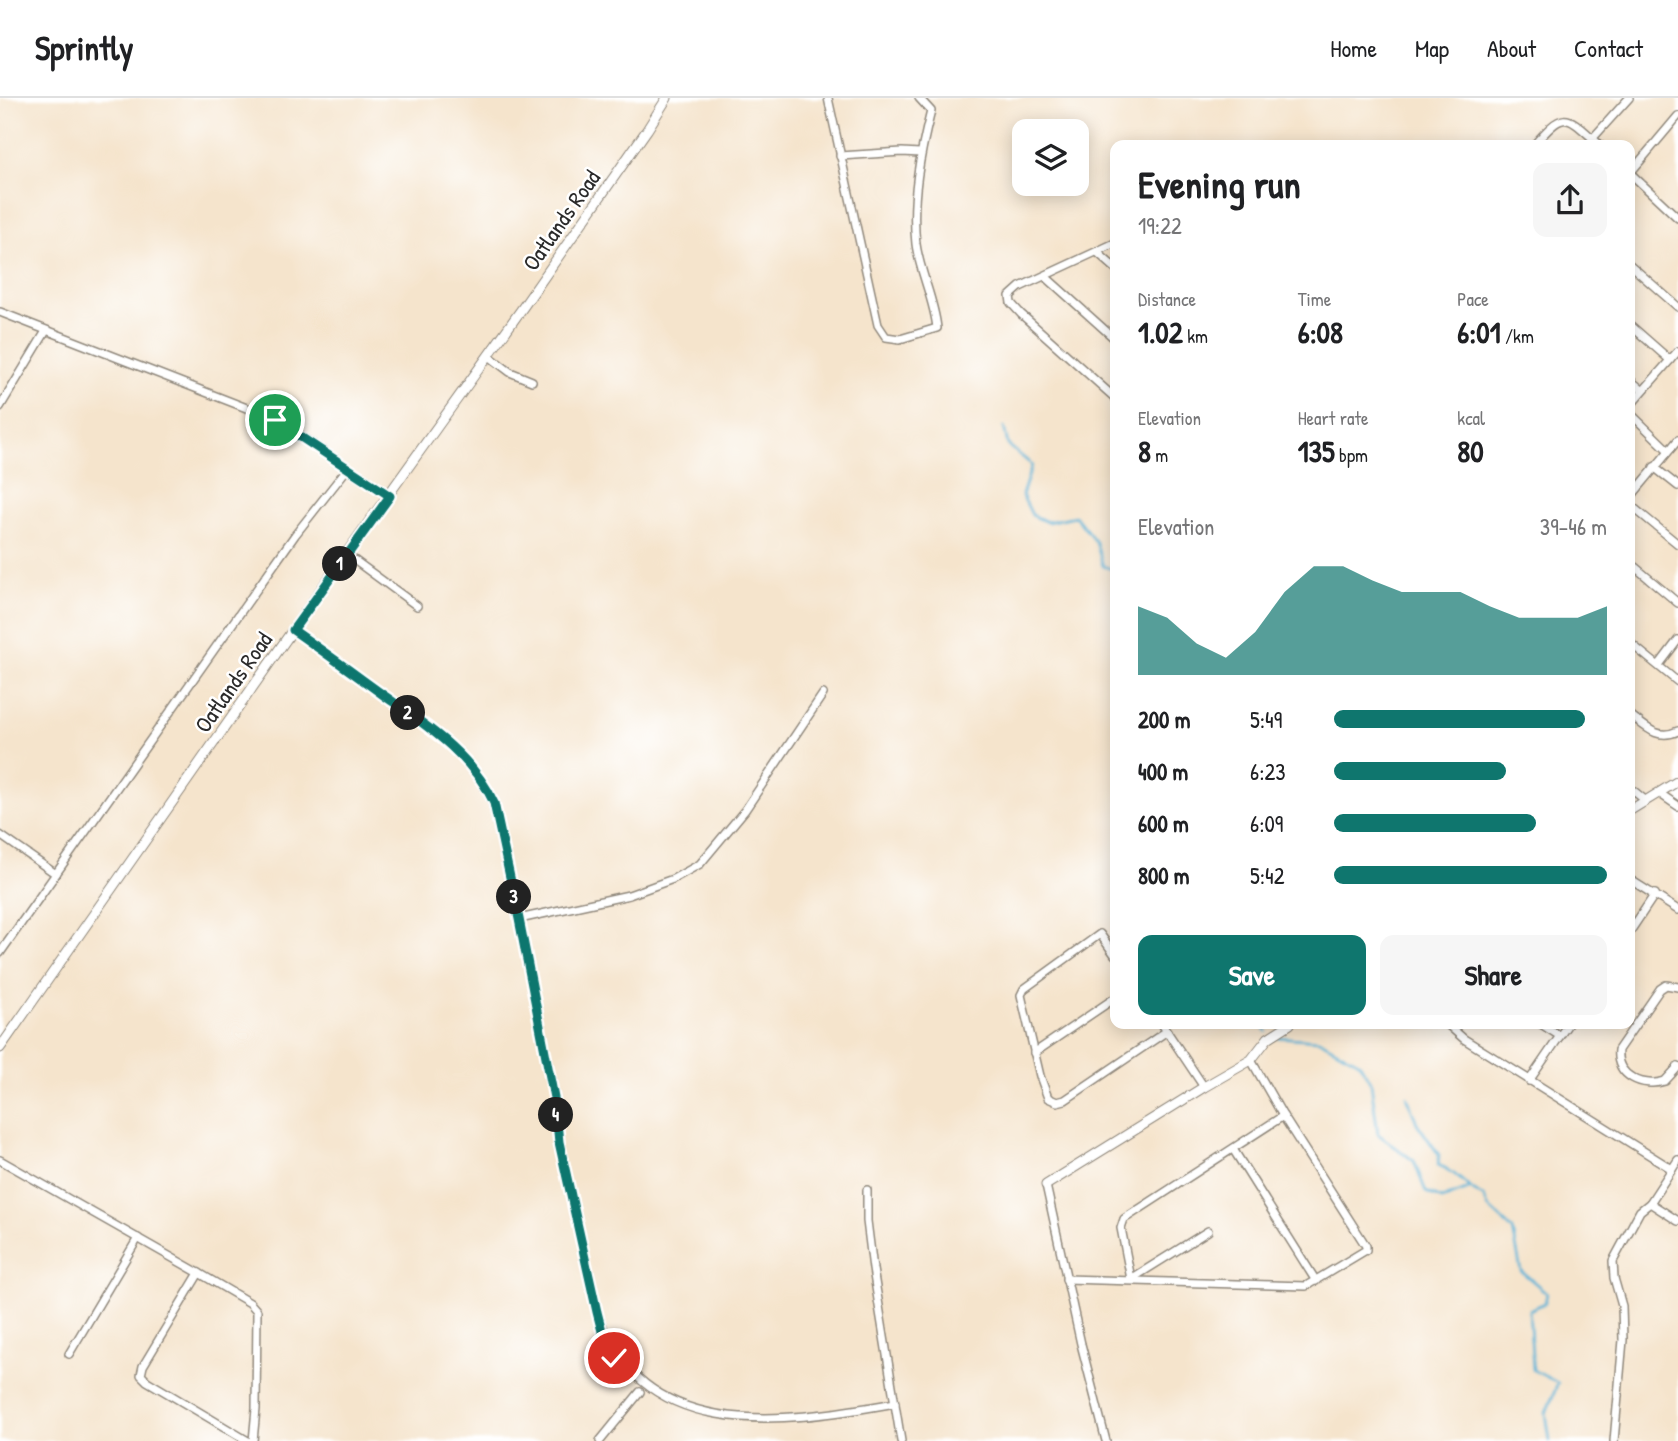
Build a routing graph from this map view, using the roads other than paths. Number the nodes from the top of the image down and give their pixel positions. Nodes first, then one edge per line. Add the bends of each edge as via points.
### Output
1 (667, 98) edge
2 (828, 98) edge
3 (919, 98) edge
4 (1629, 98) edge
5 (1678, 116) edge
6 (1592, 139) joint
7 (1539, 140) edge
8 (920, 153) junction
9 (840, 156) junction
10 (1635, 166) edge
11 (1635, 176) edge
12 (1676, 212) edge
13 (1110, 246) edge
14 (1097, 252) junction
15 (1110, 264) edge
16 (1635, 269) edge
17 (1046, 277) junction
18 (1678, 307) edge
19 (0, 312) edge
20 (1635, 329) edge
21 (46, 331) junction
22 (1110, 335) edge
23 (1678, 351) edge
24 (489, 356) junction
25 (1670, 360) junction
26 (532, 381) dead end
27 (1635, 384) edge
28 (1642, 390) junction
29 (1110, 393) edge
30 (1635, 400) edge
31 (0, 407) edge
32 (1635, 415) edge
33 (1678, 440) edge
34 (1668, 450) junction
35 (1654, 467) junction
36 (347, 469) junction
37 (1678, 486) edge
38 (1635, 491) edge
39 (390, 496) junction
40 (1635, 509) edge
41 (1678, 544) edge
42 (346, 554) junction
43 (1635, 567) edge
44 (1678, 603) edge
45 (417, 606) dead end
46 (293, 630) junction
47 (1678, 640) edge
48 (1635, 647) edge
49 (1658, 665) junction
50 (1678, 682) edge
51 (823, 694) dead end
52 (1635, 719) edge
53 (1678, 731) edge
54 (1678, 780) edge
55 (1635, 792) edge
56 (1659, 793) junction
57 (1646, 801) junction
58 (1678, 806) edge
59 (1635, 807) edge
60 (0, 835) edge
61 (56, 874) junction
62 (1635, 882) edge
63 (1656, 894) junction
64 (1678, 910) edge
65 (519, 919) junction
66 (1635, 924) edge
67 (1110, 948) edge
68 (0, 953) edge
69 (1678, 987) edge
70 (1110, 1001) edge
71 (1635, 1025) edge
72 (1282, 1029) edge
73 (1453, 1029) edge
74 (1549, 1029) edge
75 (1565, 1029) edge
76 (1632, 1029) edge
77 (1167, 1031) joint
78 (1560, 1036) junction
79 (0, 1048) edge
80 (1034, 1053) junction
81 (1251, 1060) junction
82 (1678, 1067) edge
83 (1529, 1081) junction
84 (1204, 1087) junction
85 (1283, 1116) junction
86 (1233, 1149) junction
87 (0, 1160) edge
88 (1678, 1160) edge
89 (1672, 1169) junction
90 (1046, 1185) joint
91 (867, 1190) dead end
92 (1650, 1203) junction
93 (1678, 1221) edge
94 (1209, 1231) dead end
95 (138, 1238) junction
96 (199, 1273) junction
97 (1066, 1279) junction
98 (1131, 1279) junction
99 (1316, 1281) junction
100 (69, 1354) dead end
101 (625, 1376) dead end
102 (632, 1383) dead end
103 (640, 1392) junction
104 (650, 1399) dead end
105 (895, 1403) junction
106 (751, 1427) dead end
107 (250, 1441) edge
108 (600, 1441) edge
109 (901, 1441) edge
110 (1106, 1441) edge
111 (1614, 1441) edge

1 - 24 street, Oatlands Road
2 - 9 street
3 - 8 street via 930,111
4 - 6 street
5 - 10 street
6 - 7 street via 1573,121 1562,119
8 - 9 street
8 - 9 street via 917,246 937,328 900,340 886,337 878,325
11 - 12 street
13 - 14 street
14 - 15 street
14 - 17 street
16 - 18 street
17 - 22 street
17 - 29 street via 1012,292 1011,303
19 - 21 street
20 - 25 street
21 - 31 street
21 - 36 street via 262,414
23 - 25 street
24 - 26 street
24 - 39 street, Oatlands Road
25 - 28 street
27 - 28 street
28 - 30 street
32 - 34 street
33 - 34 street
34 - 35 street
35 - 37 street
35 - 38 street
36 - 39 street
36 - 61 street
39 - 42 street, Oatlands Road
40 - 41 street
42 - 45 street
42 - 46 street, Oatlands Road
43 - 44 street
46 - 65 street via 439,735 478,777 494,803
46 - 79 street, Oatlands Road
47 - 49 street
48 - 49 street
49 - 50 street
51 - 65 street via 745,810 699,864 629,895
52 - 53 street via 1661,736
54 - 56 street
55 - 57 street
56 - 57 street
56 - 58 street
57 - 59 street
60 - 61 street
61 - 68 street
62 - 63 street
63 - 64 street
63 - 66 street
65 - 101 street via 559,1142 597,1312 603,1335
67 - 80 street via 1100,934 1024,989 1022,1002
69 - 71 street via 1660,989
70 - 80 street
72 - 81 street via 1268,1038
73 - 83 street
74 - 78 street
75 - 78 street
76 - 82 street via 1618,1050 1617,1060 1630,1076 1646,1083 1665,1081
77 - 80 street via 1060,1102 1048,1098
77 - 84 street
78 - 83 street
81 - 84 street
81 - 85 street
83 - 89 street
84 - 90 street
85 - 86 street
85 - 99 street via 1366,1246 1365,1251
86 - 98 street via 1124,1219 1121,1228
86 - 99 street
87 - 95 street
88 - 89 street
89 - 92 street
90 - 97 street
91 - 105 street via 867,1221
92 - 93 street
92 - 111 street via 1640,1211 1613,1261 1623,1340
94 - 98 street
95 - 96 street
95 - 100 street
96 - 107 street via 257,1311 256,1409
96 - 107 street via 141,1374
97 - 98 street
97 - 110 street
98 - 99 street via 1299,1286
102 - 103 street
103 - 104 street
103 - 108 street
105 - 106 street
105 - 109 street

